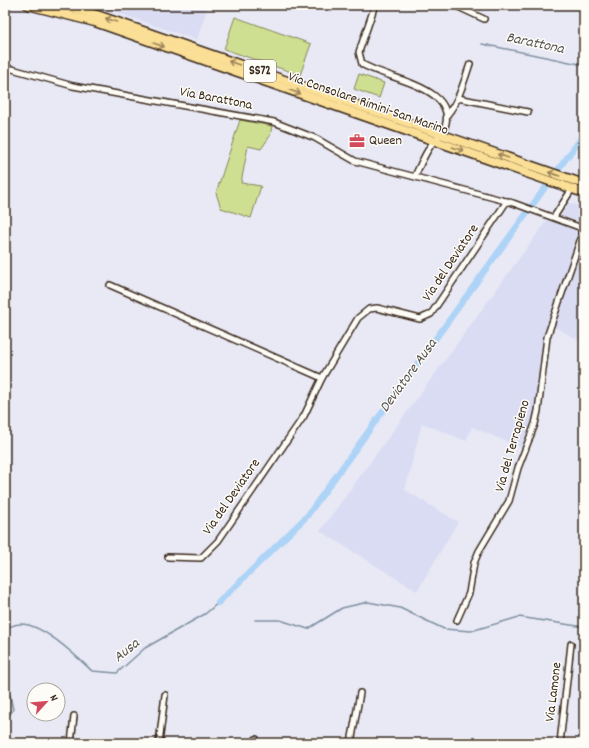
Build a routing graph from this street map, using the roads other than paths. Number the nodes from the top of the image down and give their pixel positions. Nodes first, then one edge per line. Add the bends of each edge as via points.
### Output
1 (28, 5) edge
2 (62, 5) edge
3 (376, 5) edge
4 (454, 5) edge
5 (484, 19) dead end
6 (470, 64) dead end
7 (5, 67) edge
8 (458, 98) junction
9 (528, 112) dead end
10 (447, 115) junction
11 (441, 134) junction
12 (434, 141) junction
13 (414, 176) junction
14 (584, 184) edge
15 (568, 188) junction
16 (584, 193) edge
17 (507, 201) junction
18 (554, 217) junction
19 (110, 285) dead end
20 (322, 378) junction
21 (168, 557) dead end
22 (457, 620) dead end
23 (572, 644) dead end
24 (360, 692) dead end
25 (165, 695) dead end
26 (74, 716) dead end
27 (71, 743) edge
28 (159, 743) edge
29 (351, 743) edge
30 (560, 743) edge

1 -> 12 main road, Via Consolare Rimini-San Marino / SS72 via 95,22
11 -> 2 main road, Via Consolare Rimini-San Marino / SS72
3 - 10 street via 359,52 362,64 434,95 446,107
4 - 5 street
6 - 8 street
7 - 13 street, Via Barattona via 73,86 274,122 315,138 355,161
8 - 9 street
8 - 10 street
10 - 11 street
11 - 12 street
14 -> 11 main road, Via Consolare Rimini-San Marino / SS72
12 - 13 street
12 -> 15 main road, Via Consolare Rimini-San Marino / SS72
13 - 17 street, Via Barattona
15 - 16 main road, Via Consolare Rimini-San Marino / SS72
15 - 18 street
17 - 18 street, Via Barattona
17 - 20 street, Via del Deviatore via 431,314 420,319 385,308 369,309 358,318
18 - 22 street, Via del Terrapieno via 579,227 581,238 547,337 535,424 518,468 509,501 477,557 469,593
19 - 20 street
20 - 21 street, Via del Deviatore via 304,416 218,541 201,558
23 - 30 street, Via Lamone
24 - 29 street
25 - 28 street
26 - 27 street

